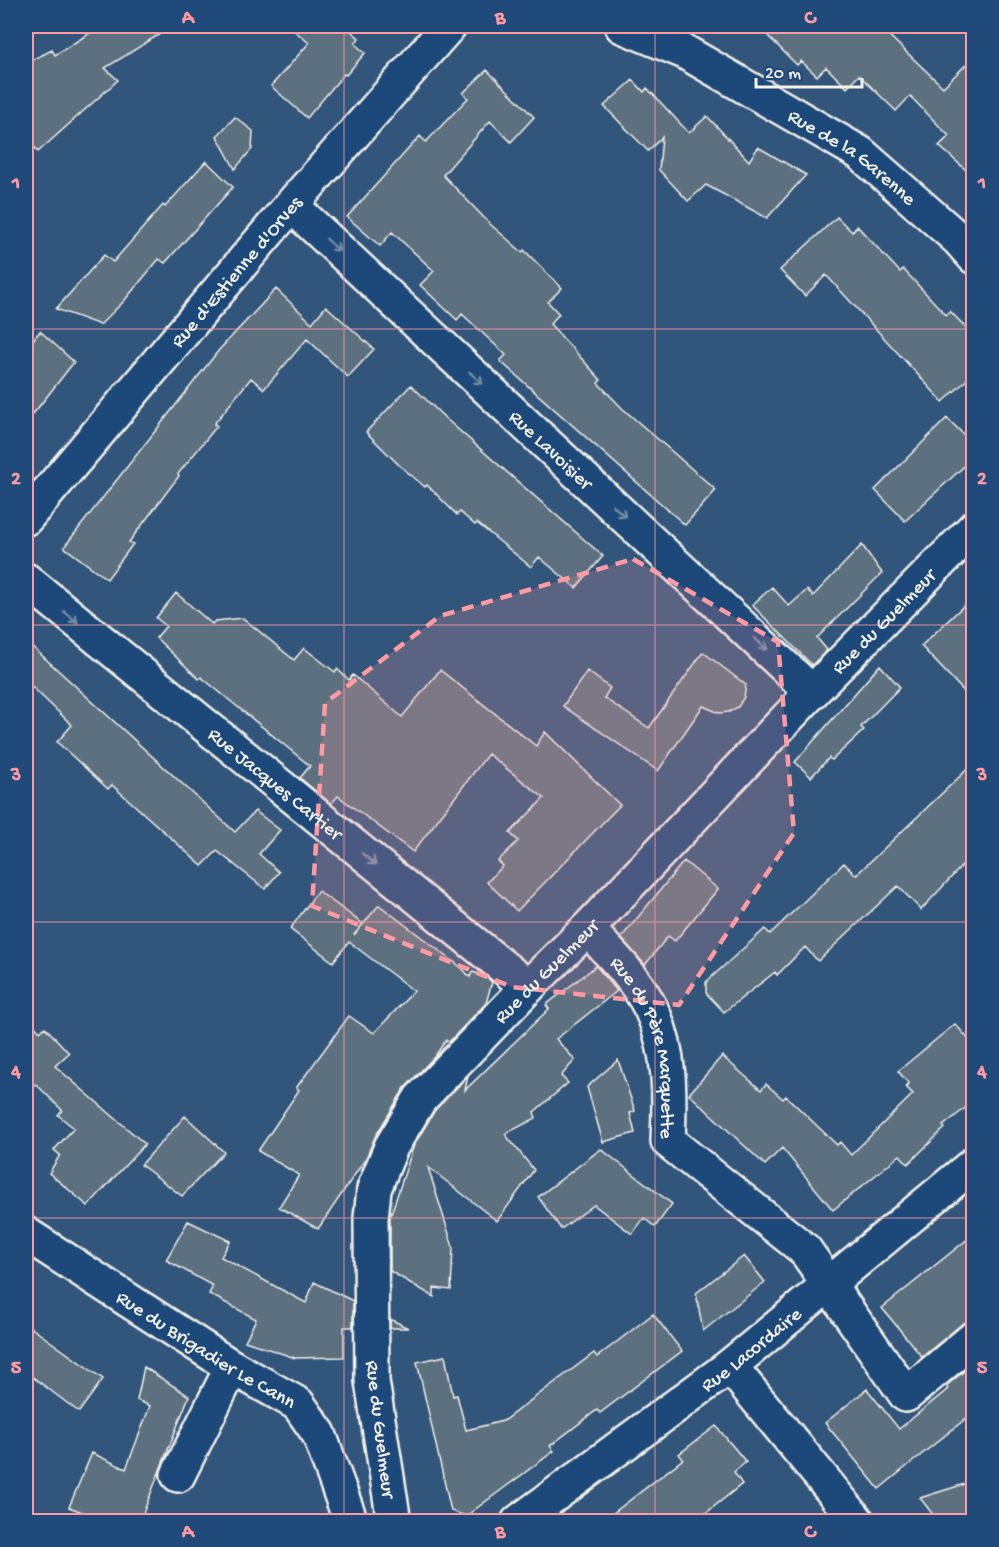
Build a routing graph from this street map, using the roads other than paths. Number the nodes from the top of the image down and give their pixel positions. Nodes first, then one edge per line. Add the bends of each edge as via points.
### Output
1 (449, 26) edge
2 (622, 26) edge
3 (291, 205) junction
4 (974, 257) edge
5 (26, 518) edge
6 (974, 528) edge
7 (26, 580) edge
8 (812, 692) junction
9 (587, 929) junction
10 (528, 987) junction
11 (974, 1164) edge
12 (30, 1246) edge
13 (830, 1284) junction
14 (974, 1338) edge
15 (730, 1366) junction
16 (232, 1367) junction
17 (178, 1475) dead end
18 (351, 1521) edge
19 (394, 1521) edge
20 (518, 1521) edge
21 (858, 1521) edge

1 - 3 street, Rue d'Estienne d'Orves
2 - 4 street, Rue de la Garenne via 685,52 860,153
3 - 5 street, Rue d'Estienne d'Orves
3 -> 8 street, Rue Lavoisier
6 - 8 street, Rue du Guelmeur
7 -> 10 street, Rue Jacques Cartier
8 - 9 street, Rue du Guelmeur
9 - 10 street, Rue du Guelmeur
9 - 13 street, Rue du Père Marquette via 622,966 651,1009 665,1050 670,1095 668,1141 806,1250
10 - 19 street, Rue du Guelmeur via 420,1099 391,1147 374,1189 372,1381
11 - 13 street, Rue Lacordaire
12 - 16 street, Rue du Brigadier Le Cann
13 - 14 street, Rue du Père Marquette via 906,1395
13 - 15 street, Rue Lacordaire
15 - 20 street, Rue Lacordaire
15 - 21 street
16 - 17 street
16 - 18 street, Rue du Brigadier Le Cann via 298,1404 319,1434

